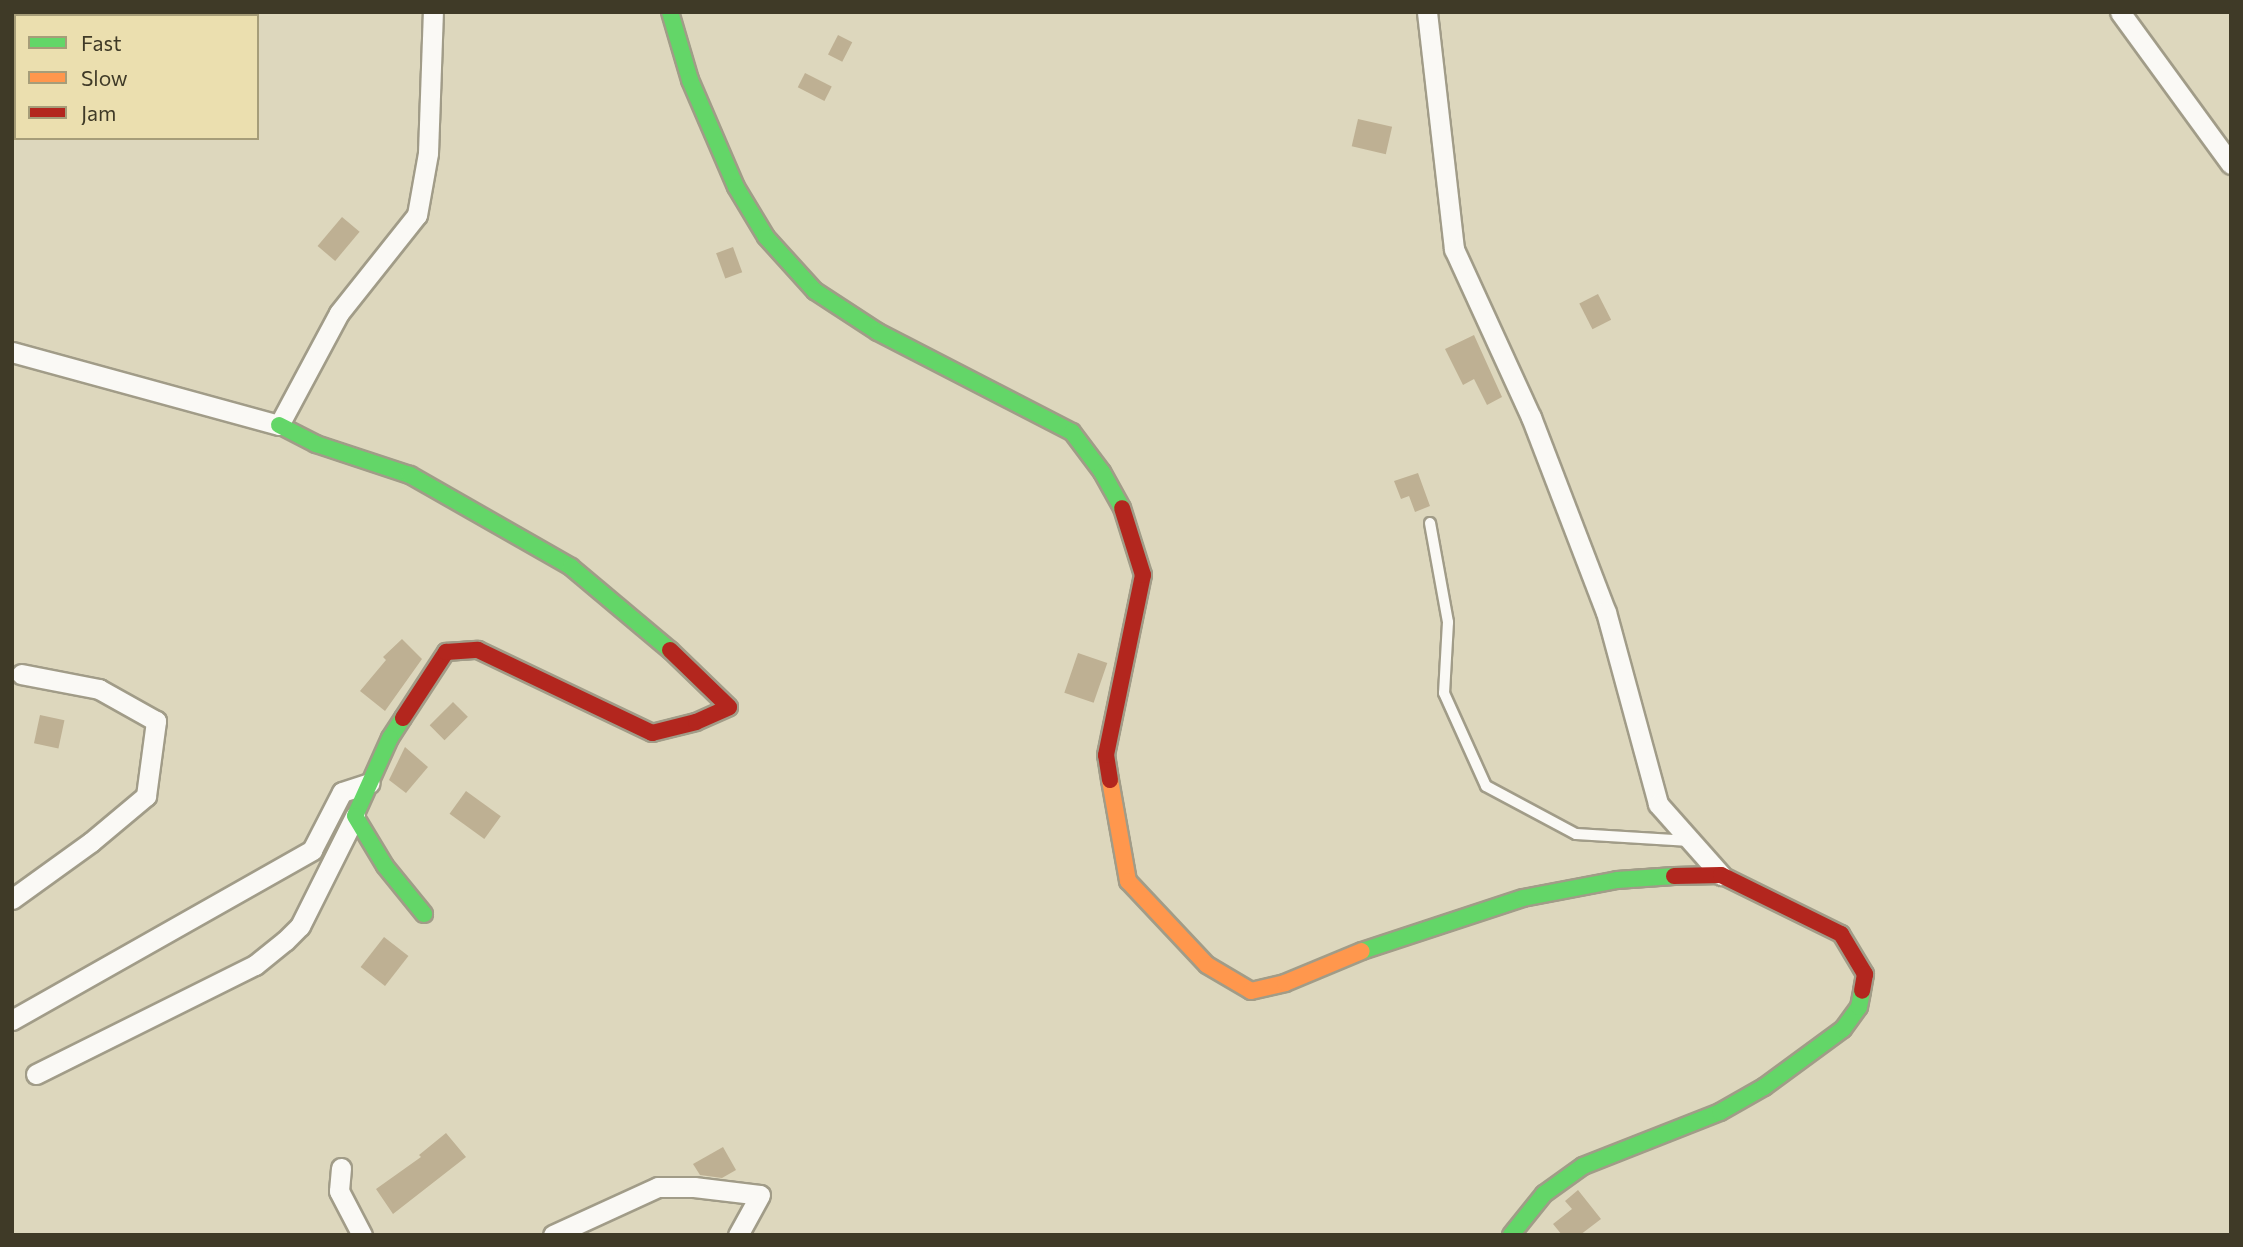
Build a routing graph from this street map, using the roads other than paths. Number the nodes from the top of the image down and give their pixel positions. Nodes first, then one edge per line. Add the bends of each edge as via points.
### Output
1 (433, 12) edge
2 (670, 12) edge
3 (1427, 12) edge
4 (2120, 12) edge
5 (2231, 164) edge
6 (12, 352) edge
7 (279, 425) junction
8 (1430, 523) dead end
9 (21, 674) dead end
10 (370, 783) junction
11 (355, 816) junction
12 (1691, 841) junction
13 (1721, 875) junction
14 (12, 899) edge
15 (424, 914) dead end
16 (12, 1020) edge
17 (36, 1074) dead end
18 (341, 1168) dead end
19 (362, 1235) edge
20 (553, 1235) edge
21 (738, 1235) edge
22 (1511, 1235) edge

1 - 7 street via 428,153 417,215 339,313
2 - 13 street via 690,80 736,187 766,237 815,291 878,332 1072,432 1108,482 1125,513 1143,575 1106,755 1128,881 1207,965 1251,991 1286,984 1421,929 1523,898 1617,880
3 - 12 street via 1454,249 1531,417 1606,612 1658,804
4 - 5 street
6 - 7 street
7 - 10 street via 316,444 410,475 571,567 684,662 729,707 696,722 652,733 478,650 446,652 390,738
8 - 12 lane via 1448,622 1444,693 1486,786 1576,834
9 - 14 street via 99,689 156,720 146,796
10 - 11 street
10 - 16 street via 342,792 312,850
11 - 15 street via 385,866
11 - 17 street via 300,926 285,942 255,965
12 - 13 street
13 - 22 street via 1841,934 1865,974 1859,1007 1843,1029 1764,1087 1720,1112 1583,1166 1544,1194
18 - 19 street via 339,1191
20 - 21 street via 658,1187 760,1195

